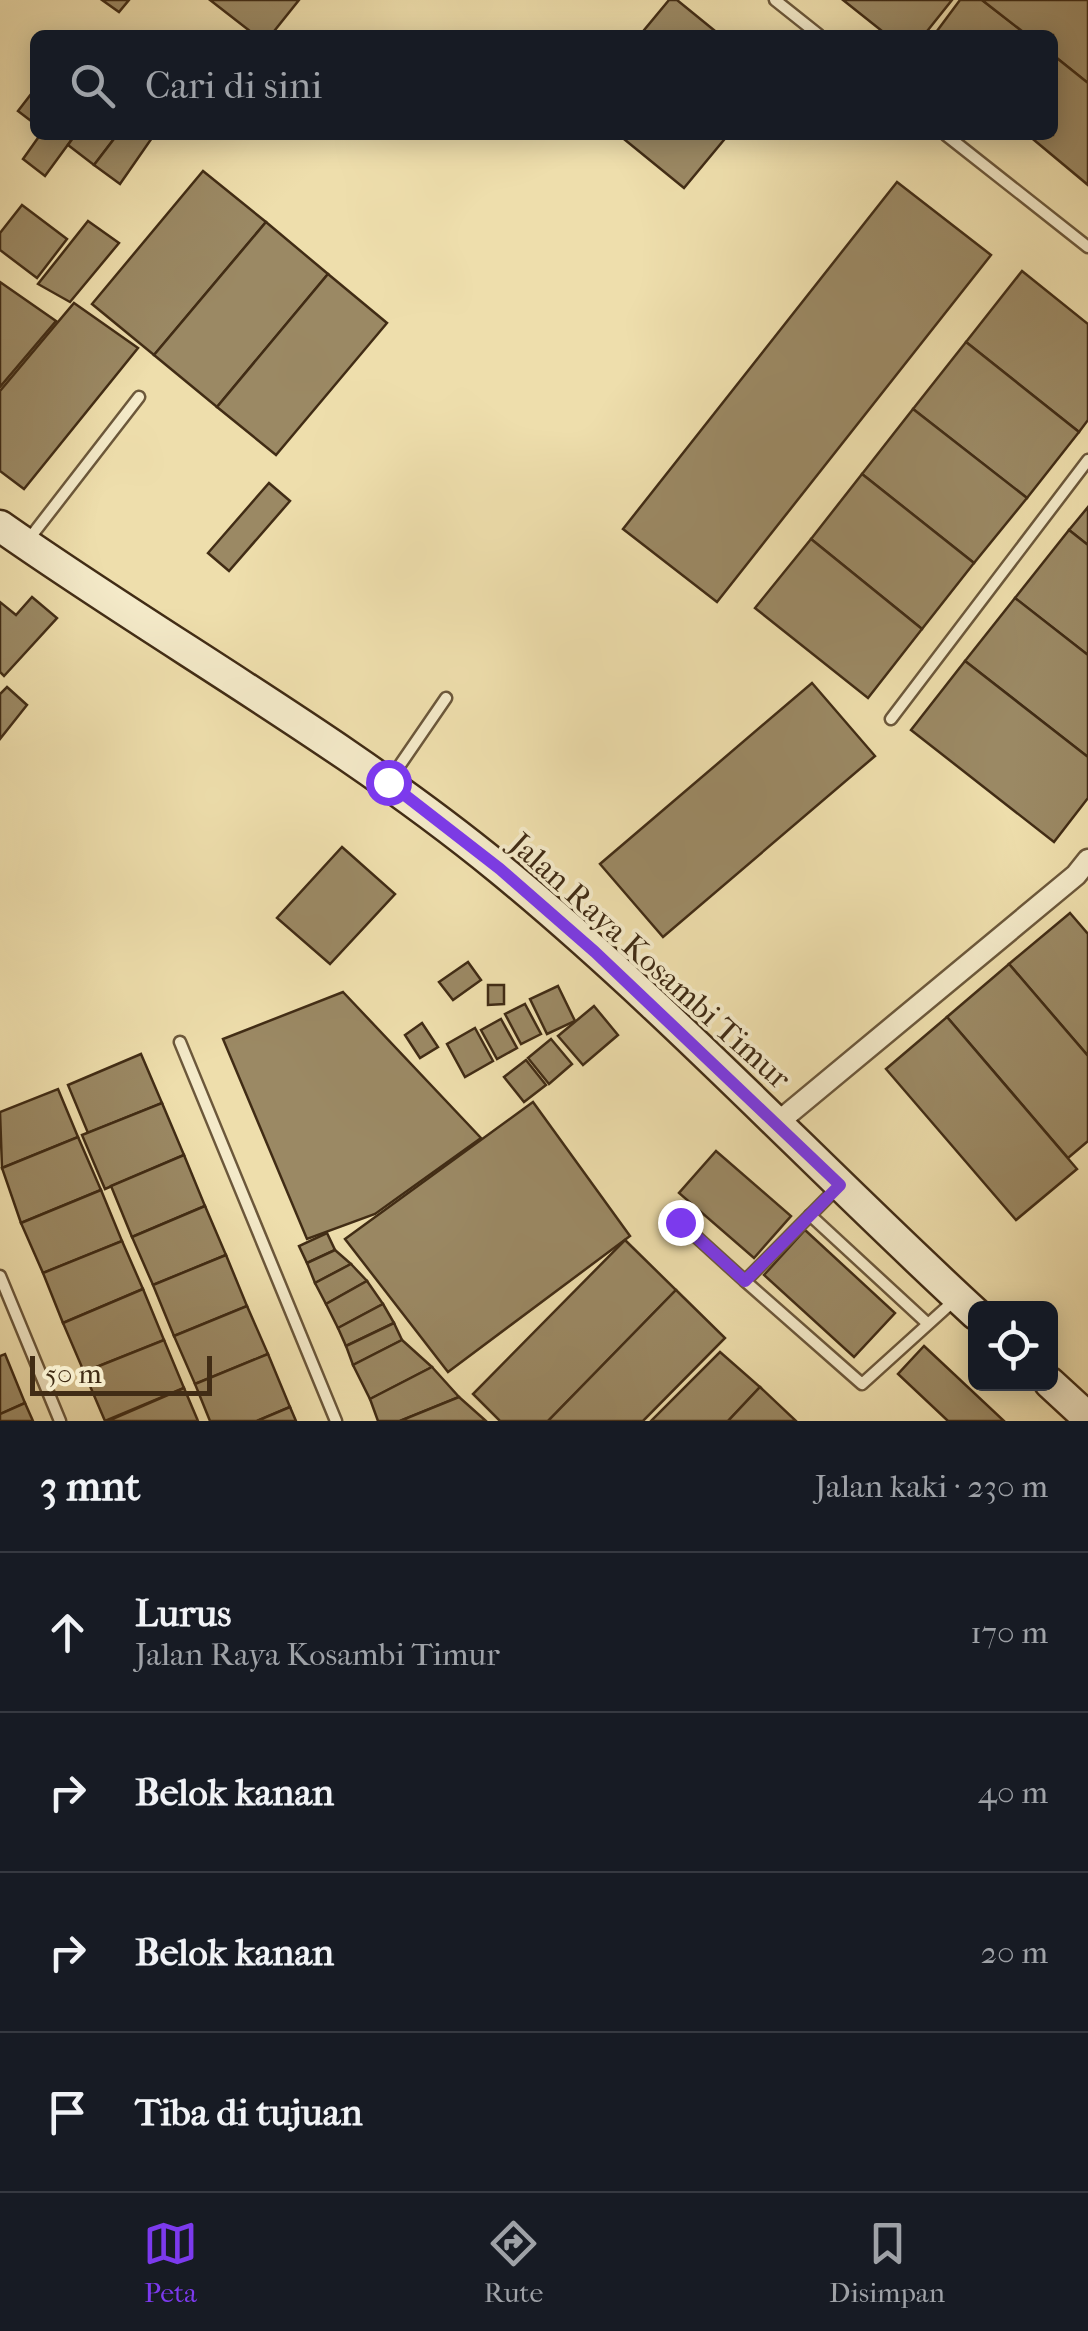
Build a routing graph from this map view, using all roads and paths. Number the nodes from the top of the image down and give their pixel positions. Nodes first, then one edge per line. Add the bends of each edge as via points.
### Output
1 (775, 0) edge
2 (814, 30) edge
3 (952, 140) edge
4 (1088, 247) edge
5 (139, 397) dead end
6 (1088, 460) edge
7 (12, 535) edge
8 (446, 698) dead end
9 (891, 719) dead end
10 (388, 782) junction
11 (1088, 860) edge
12 (180, 1042) dead end
13 (776, 1124) junction
14 (840, 1185) junction
15 (810, 1215) junction
16 (680, 1222) dead end
17 (0, 1276) edge
18 (745, 1281) junction
19 (966, 1306) edge
20 (928, 1324) junction
21 (1058, 1390) edge
22 (1088, 1418) edge
23 (60, 1421) edge
24 (336, 1421) edge

1 - 2 lane
3 - 4 lane
5 - 7 lane
6 - 9 lane
7 - 10 main road, Jalan Raya Kosambi Timur
8 - 10 lane
10 - 13 main road, Jalan Raya Kosambi Timur via 595,952
11 - 13 street
12 - 24 lane
13 - 14 main road, Jalan Raya Kosambi Timur
14 - 15 lane
14 - 19 main road, Jalan Raya Kosambi Timur
15 - 18 lane
15 - 20 lane
16 - 18 lane
17 - 23 lane
18 - 20 lane via 858,1384
19 - 20 lane
21 - 22 main road

